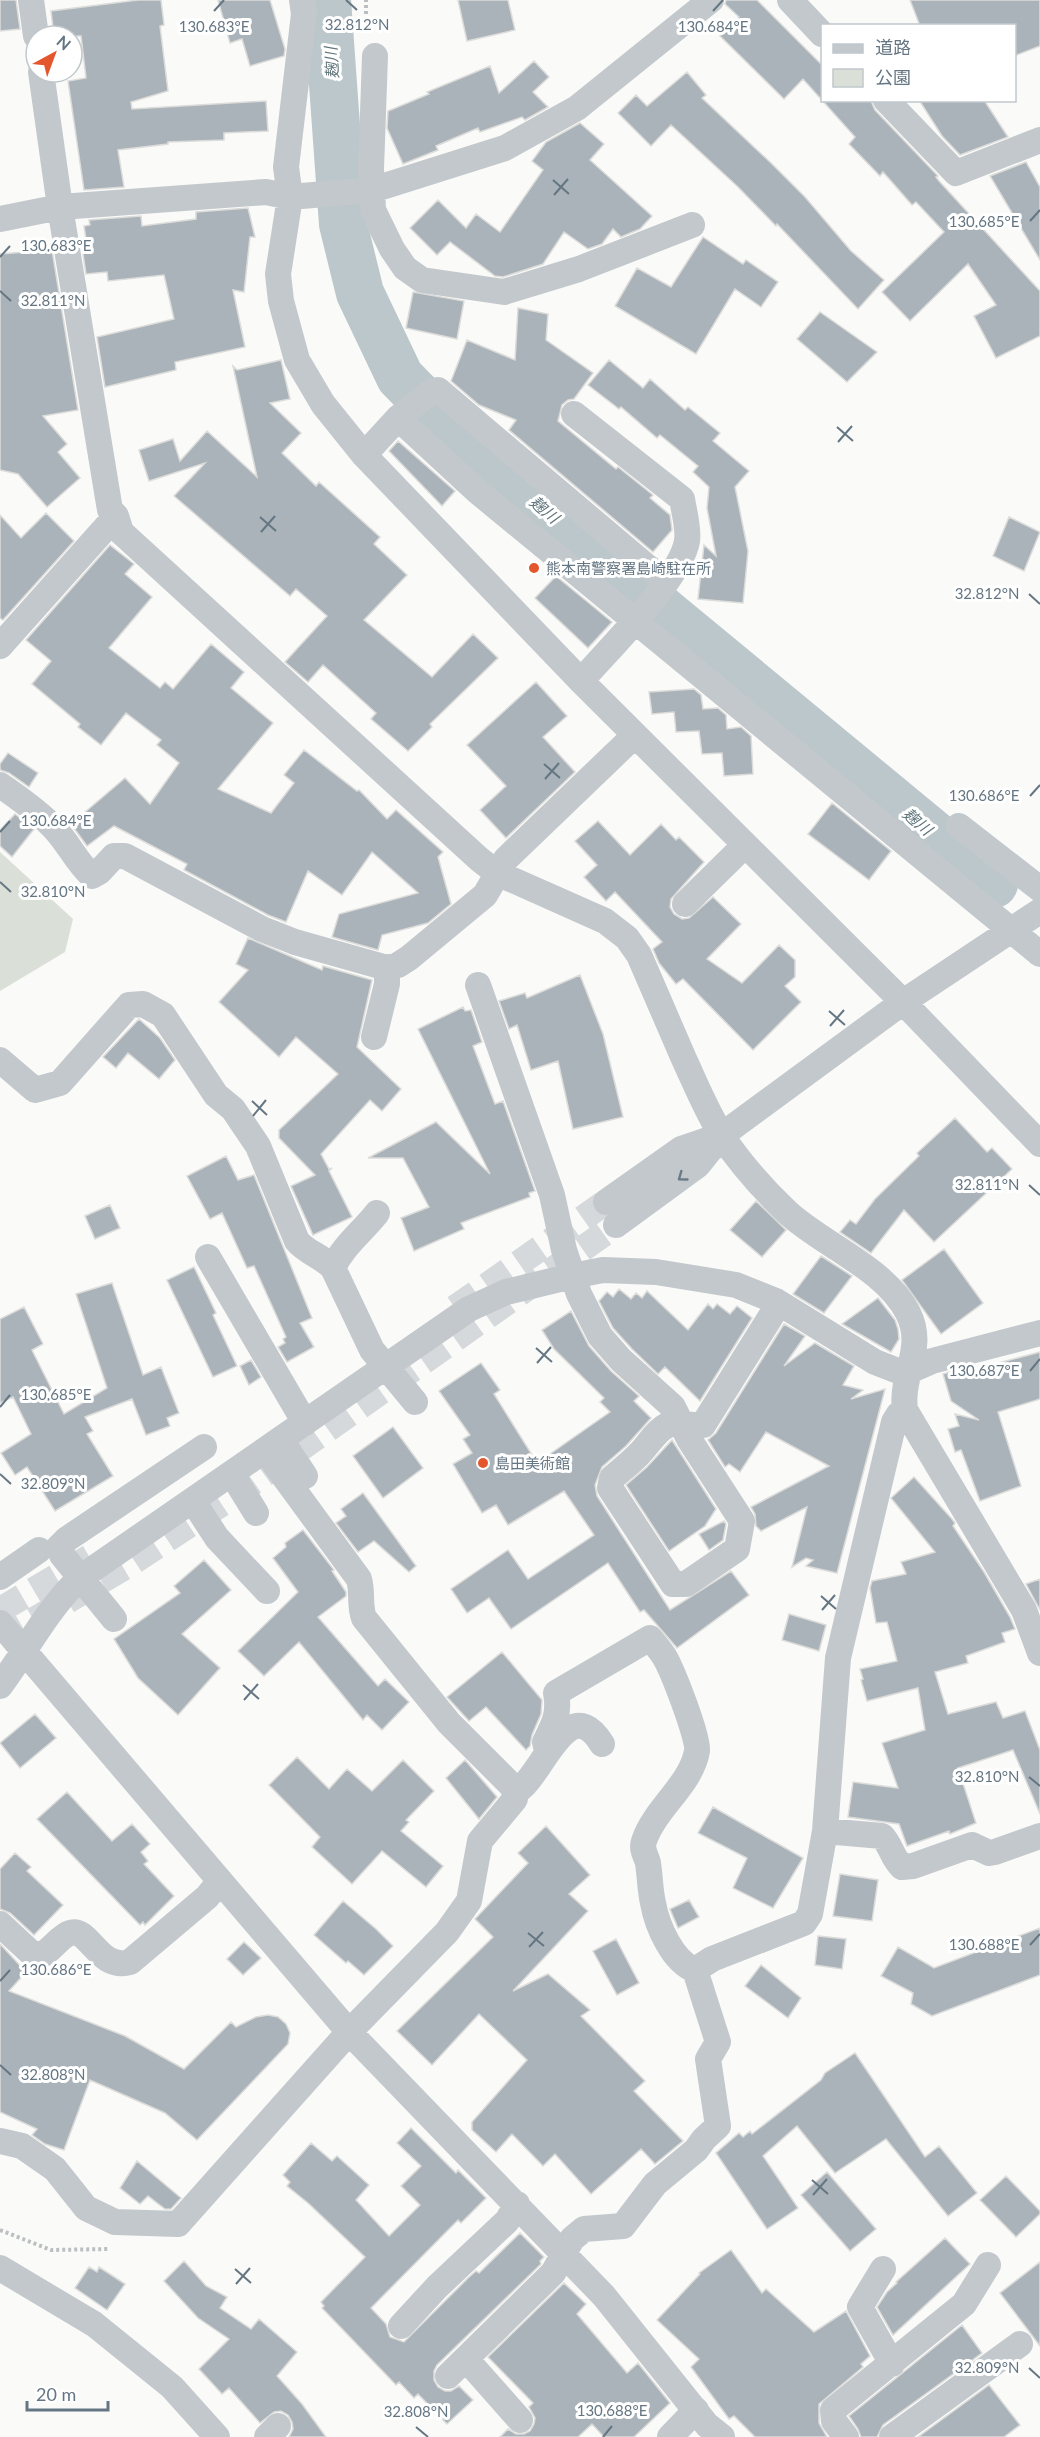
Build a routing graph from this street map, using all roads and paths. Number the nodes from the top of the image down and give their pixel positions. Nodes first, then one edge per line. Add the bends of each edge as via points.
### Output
1 (31, 0) edge
2 (303, 0) edge
3 (711, 0) edge
4 (790, 0) edge
5 (34, 24) edge
6 (821, 33) edge
7 (375, 56) dead end
8 (43, 84) edge
9 (888, 102) edge
10 (1040, 140) edge
11 (367, 191) junction
12 (290, 197) junction
13 (60, 207) junction
14 (0, 219) edge
15 (692, 225) dead end
16 (574, 414) dead end
17 (403, 415) junction
18 (364, 455) junction
19 (116, 516) junction
20 (665, 584) junction
21 (637, 617) junction
22 (0, 646) edge
23 (581, 681) junction
24 (635, 735) junction
25 (0, 785) edge
26 (959, 826) dead end
27 (746, 845) junction
28 (497, 873) junction
29 (1040, 889) edge
30 (685, 904) dead end
31 (1040, 911) edge
32 (1011, 930) junction
33 (1040, 954) edge
34 (387, 968) junction
35 (478, 986) dead end
36 (903, 1002) junction
37 (374, 1037) dead end
38 (0, 1060) edge
39 (722, 1135) junction
40 (1040, 1144) edge
41 (606, 1202) tunnel mouth
42 (377, 1213) dead end
43 (616, 1225) tunnel mouth
44 (208, 1257) dead end
45 (333, 1268) junction
46 (572, 1276) junction
47 (776, 1301) junction
48 (1040, 1333) edge
49 (386, 1365) junction
50 (909, 1371) junction
51 (415, 1402) dead end
52 (905, 1410) junction
53 (305, 1423) junction
54 (683, 1425) junction
55 (273, 1446) junction
56 (204, 1447) dead end
57 (232, 1474) junction
58 (305, 1476) dead end
59 (193, 1501) junction
60 (256, 1513) dead end
61 (39, 1550) dead end
62 (0, 1577) edge
63 (80, 1578) junction
64 (267, 1591) dead end
65 (114, 1619) dead end
66 (0, 1623) edge
67 (24, 1650) junction
68 (1040, 1653) edge
69 (0, 1686) edge
70 (602, 1744) dead end
71 (547, 1751) junction
72 (515, 1792) junction
73 (825, 1831) junction
74 (1040, 1836) edge
75 (220, 1881) junction
76 (0, 1924) edge
77 (695, 1970) junction
78 (349, 2032) junction
79 (0, 2141) edge
80 (517, 2204) junction
81 (0, 2230) edge
82 (115, 2249) dead end
83 (564, 2254) junction
84 (987, 2265) dead end
85 (0, 2268) edge
86 (883, 2270) dead end
87 (401, 2326) dead end
88 (1020, 2344) dead end
89 (892, 2364) junction
90 (696, 2410) junction
91 (520, 2421) dead end
92 (217, 2437) edge
93 (670, 2437) edge
94 (722, 2437) edge
95 (846, 2437) edge
96 (892, 2437) edge

1 - 5 street
2 - 12 street via 286,167
3 - 11 street via 577,108 536,131 505,148
4 - 6 street
7 - 11 street
8 - 13 street
9 - 10 street via 956,173
11 - 12 street
11 - 15 street via 392,249 405,268 422,280 504,292 579,269
12 - 13 street via 266,192
12 - 18 street via 278,274 297,360 323,404
13 - 14 street
13 - 19 street via 110,510
16 - 20 street via 682,499 687,539 682,557
17 - 18 street
17 - 20 street via 438,390
17 - 21 street via 477,491
18 - 23 street
19 - 22 street
19 - 28 street via 121,532
20 - 21 street
21 - 23 street
21 - 32 street
23 - 24 street
24 - 27 street
24 - 28 street via 506,859
25 - 34 street via 56,830 92,876 114,856 125,856 261,929
26 - 29 street
27 - 30 street
27 - 36 street
28 - 34 street via 485,895 409,958
28 - 39 street via 605,921 627,938 639,955 701,1097
31 - 32 street
32 - 33 street
32 - 36 street
34 - 37 street
35 - 46 street via 552,1196
36 - 39 street
36 - 40 street
38 - 45 street via 34,1090 60,1083 129,1005 143,1004 163,1015 216,1095 233,1109 258,1146 297,1241
39 - 41 street via 681,1149
39 -> 43 street via 698,1165
39 - 50 street via 787,1212 880,1277 908,1312 916,1337
42 - 45 street via 338,1255
44 - 53 street
45 - 49 street via 372,1350
46 - 47 street via 603,1270 656,1272 736,1285
46 - 49 street via 506,1292 469,1309
46 - 54 street via 600,1336 673,1407
47 - 50 street via 875,1362
47 - 54 street via 773,1313 703,1425
48 - 50 street
49 - 51 street
49 - 53 street
50 - 52 street via 903,1395
52 - 68 street via 1024,1610
52 - 73 street via 894,1422 838,1658
53 - 55 street
54 - 54 street via 742,1521 737,1549 686,1584 673,1584 610,1488 612,1478 665,1426
55 - 57 street
55 - 58 street
55 - 72 street via 359,1579 364,1618 449,1723
56 - 63 street via 59,1547
57 - 59 street
57 - 60 street
59 - 63 street
59 - 64 street via 217,1538
61 - 62 street
63 - 65 street
63 - 67 street via 45,1618
66 - 67 street
67 - 69 street
67 - 75 street
70 - 71 street via 586,1727 574,1726
71 - 72 street via 528,1784
71 - 77 street via 545,1742 559,1707 556,1693 650,1638 665,1658 697,1748 688,1772 648,1833 644,1852 653,1906 666,1939 684,1966
72 - 78 street via 515,1799 480,1840 469,1900 447,1932
73 - 74 street via 882,1836 902,1867 972,1845 988,1853
73 - 77 street via 810,1914 804,1923 712,1959
75 - 76 street via 207,1897 139,1955 120,1965 109,1962 74,1932 40,1956
75 - 78 street
77 - 83 street via 718,2042 708,2059 718,2126 655,2184 623,2226 584,2229 572,2239
78 - 79 street via 178,2224 115,2222 86,2208 55,2169 22,2146
78 - 80 street
80 - 83 street
80 - 87 street via 507,2221
81 - 82 path via 51,2250
83 - 90 street via 604,2296
83 - 91 street via 553,2273 457,2368
84 - 89 street via 964,2304
85 - 92 street via 94,2324 171,2387
86 - 89 street via 860,2307
88 - 96 street
89 - 95 street via 833,2410 834,2421
90 - 93 street
90 - 94 street

